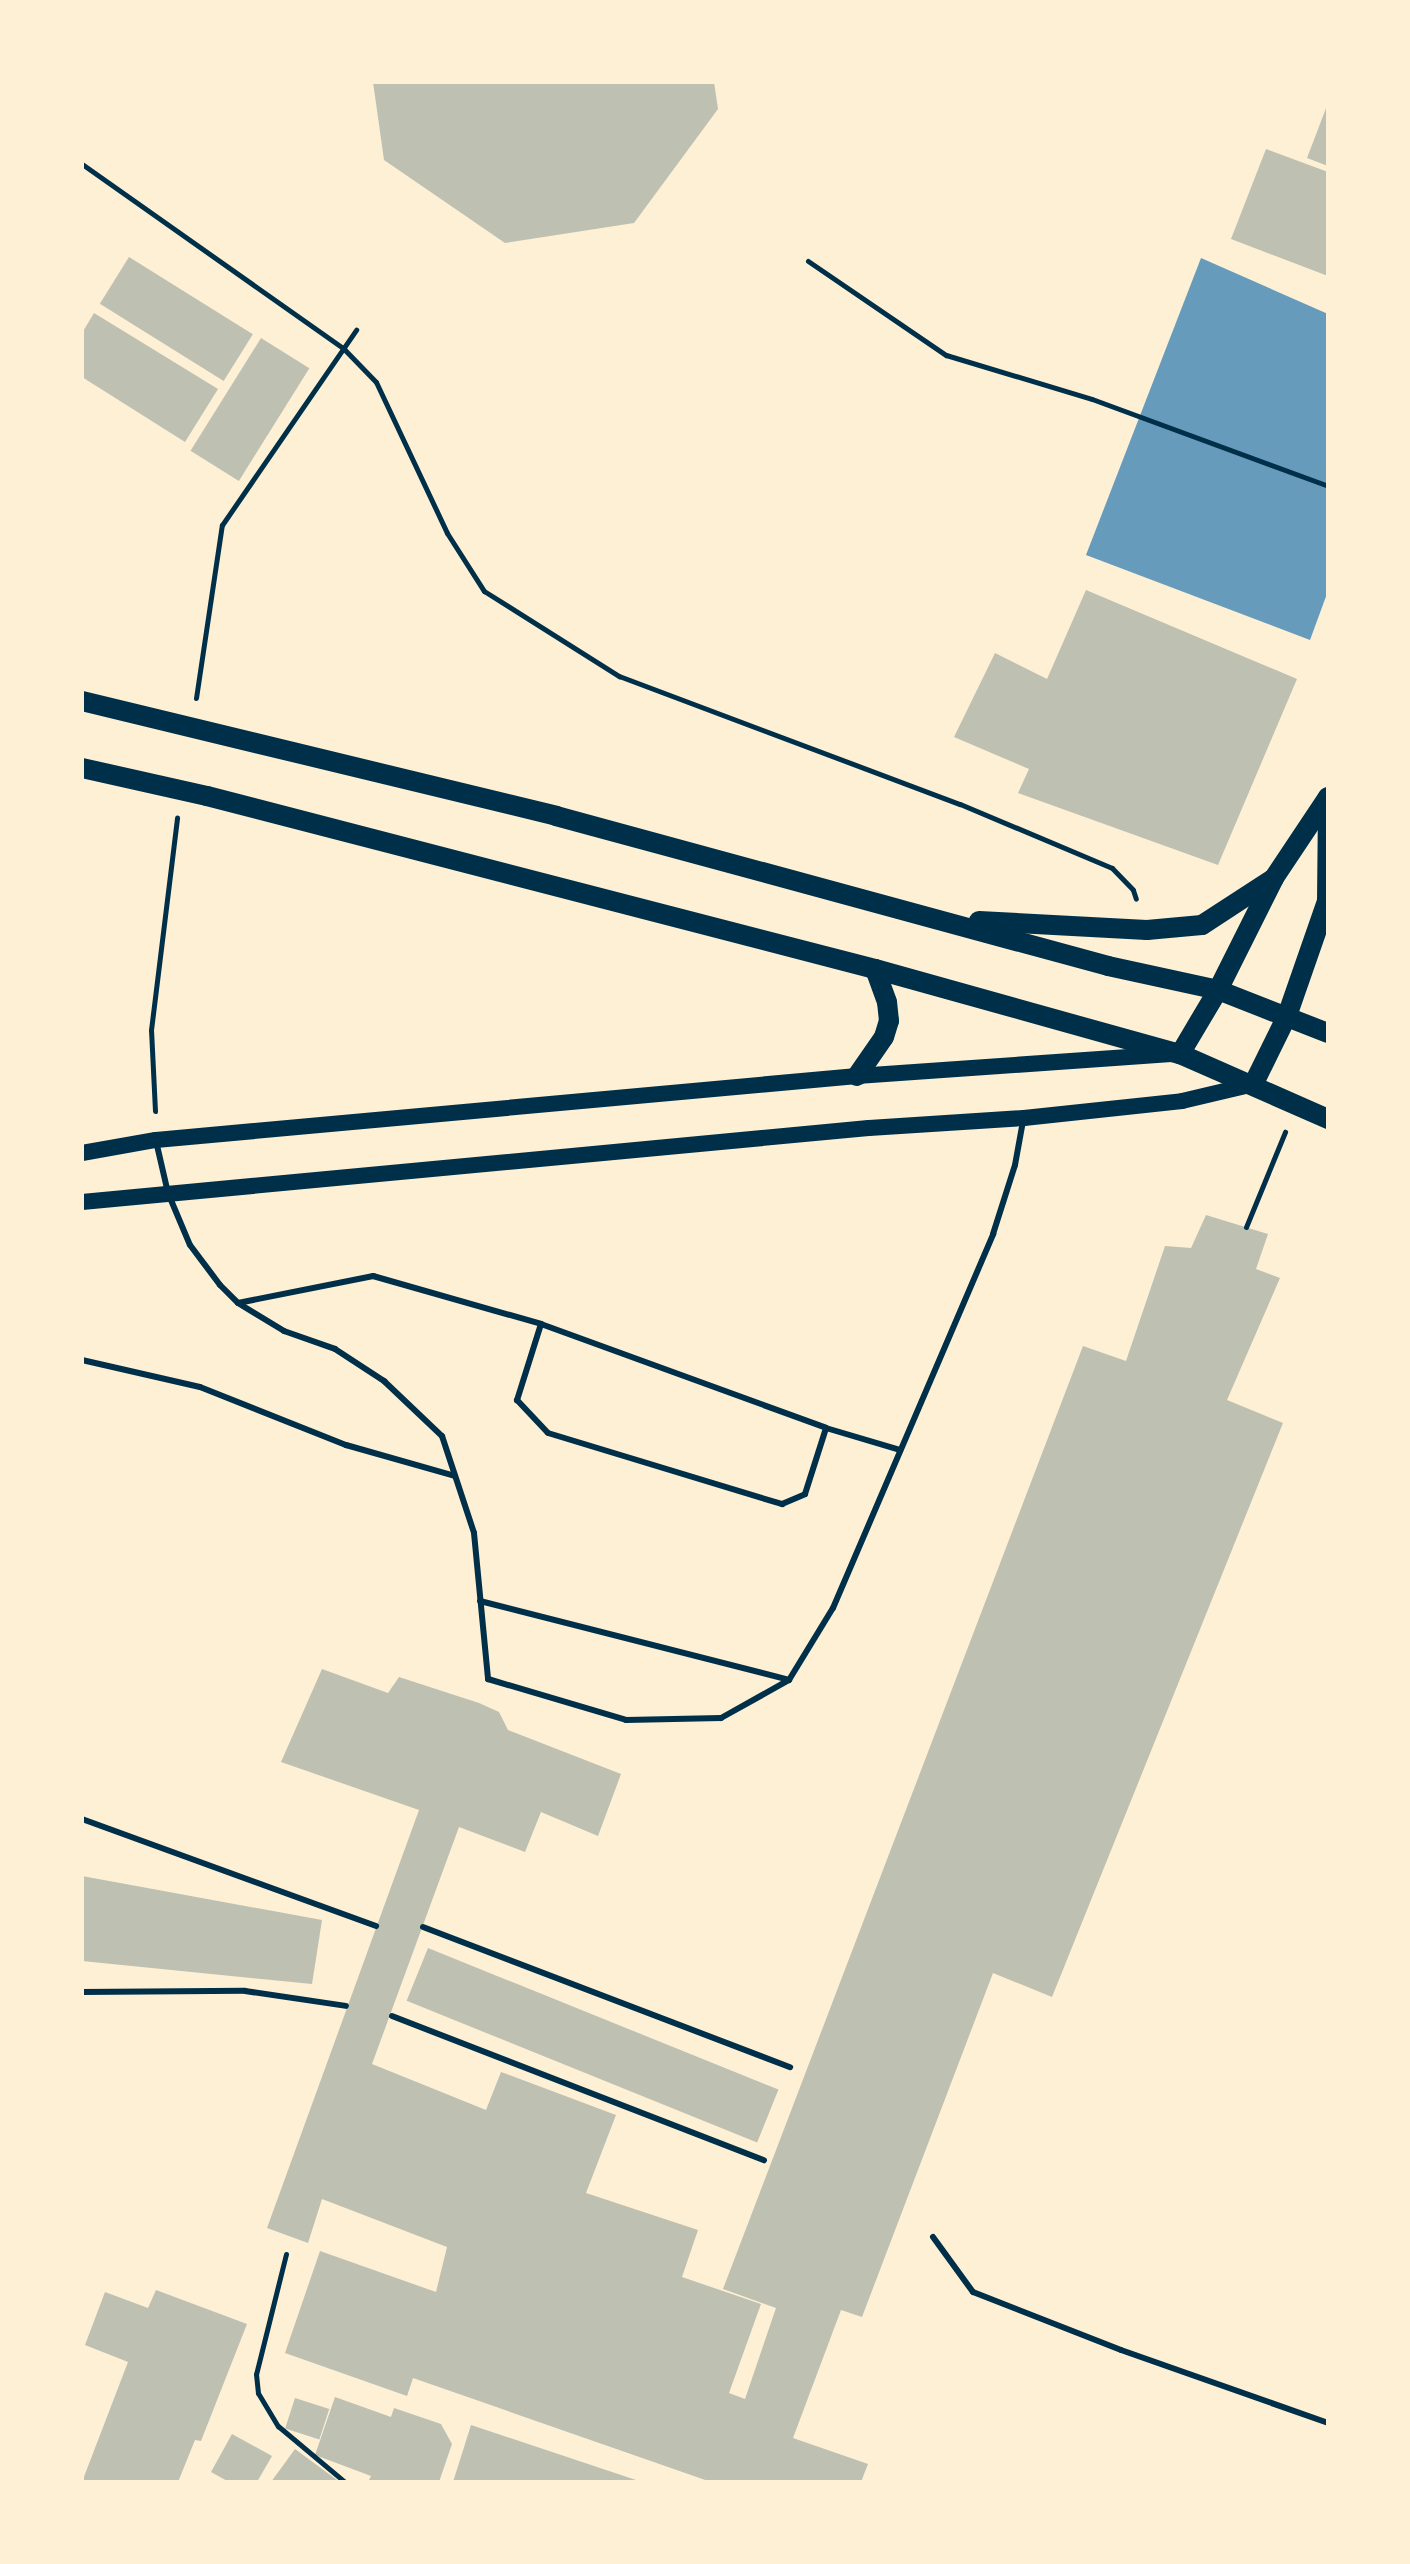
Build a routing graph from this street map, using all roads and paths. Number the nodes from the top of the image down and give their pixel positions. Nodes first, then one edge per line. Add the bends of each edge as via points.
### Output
1 (82, 164) edge
2 (808, 261) dead end
3 (356, 330) dead end
4 (344, 349) junction
5 (1328, 486) edge
6 (203, 652) dead end
7 (82, 701) edge
8 (82, 768) edge
9 (1328, 797) edge
10 (171, 858) dead end
11 (1274, 878) junction
12 (1328, 901) edge
13 (935, 918) junction
14 (1147, 930) junction
15 (875, 969) junction
16 (1218, 990) junction
17 (1287, 1016) junction
18 (1328, 1033) edge
19 (1180, 1054) junction
20 (857, 1076) junction
21 (1254, 1083) junction
22 (1024, 1118) junction
23 (1328, 1119) edge
24 (1282, 1139) dead end
25 (156, 1140) junction
26 (82, 1153) edge
27 (168, 1193) junction
28 (82, 1202) edge
29 (1246, 1227) dead end
30 (238, 1303) junction
31 (541, 1324) junction
32 (82, 1360) edge
33 (826, 1428) junction
34 (900, 1450) junction
35 (455, 1476) junction
36 (480, 1601) junction
37 (789, 1680) junction
38 (82, 1819) edge
39 (376, 1926) dead end
40 (423, 1927) dead end
41 (82, 1992) edge
42 (346, 2006) dead end
43 (392, 2016) dead end
44 (790, 2067) dead end
45 (764, 2160) dead end
46 (933, 2237) dead end
47 (286, 2254) dead end
48 (1328, 2423) edge
49 (345, 2482) edge

1 - 4 path
2 - 5 path via 946,355 1092,399
3 - 4 path
4 - 6 path via 222,525
4 - 14 path via 376,382 447,533 484,591 619,676 960,804 1112,868 1133,890
7 - 13 main road via 556,816
8 - 15 main road
9 - 11 main road
9 - 12 main road
10 - 25 path via 151,1030
11 - 14 main road via 1202,925
11 - 16 main road
12 - 17 main road
13 - 14 main road
13 - 16 main road
15 - 19 main road
15 - 20 main road via 889,1021
16 - 17 main road
16 - 19 main road
17 - 18 main road
17 - 21 main road
19 - 20 main road
19 - 21 main road
20 - 25 main road
21 - 22 main road via 1182,1101
21 - 23 main road
22 - 27 main road
22 - 34 lane via 993,1234
24 - 29 path
25 - 26 main road
25 - 27 lane
27 - 28 main road
27 - 30 lane via 190,1245
30 - 31 lane via 373,1276
30 - 35 lane via 284,1331 335,1349 384,1381 442,1436
31 - 33 lane
31 - 33 lane via 517,1400 548,1433 782,1504 805,1494
32 - 35 lane via 200,1387 346,1445
33 - 34 lane
34 - 37 lane via 833,1608
35 - 36 lane via 474,1533
36 - 37 lane
36 - 37 lane via 488,1679 626,1720 721,1718
38 - 39 lane
40 - 44 lane
41 - 42 lane via 245,1991
43 - 45 lane
46 - 48 lane via 973,2292
47 - 49 path via 256,2374 258,2393 278,2426

